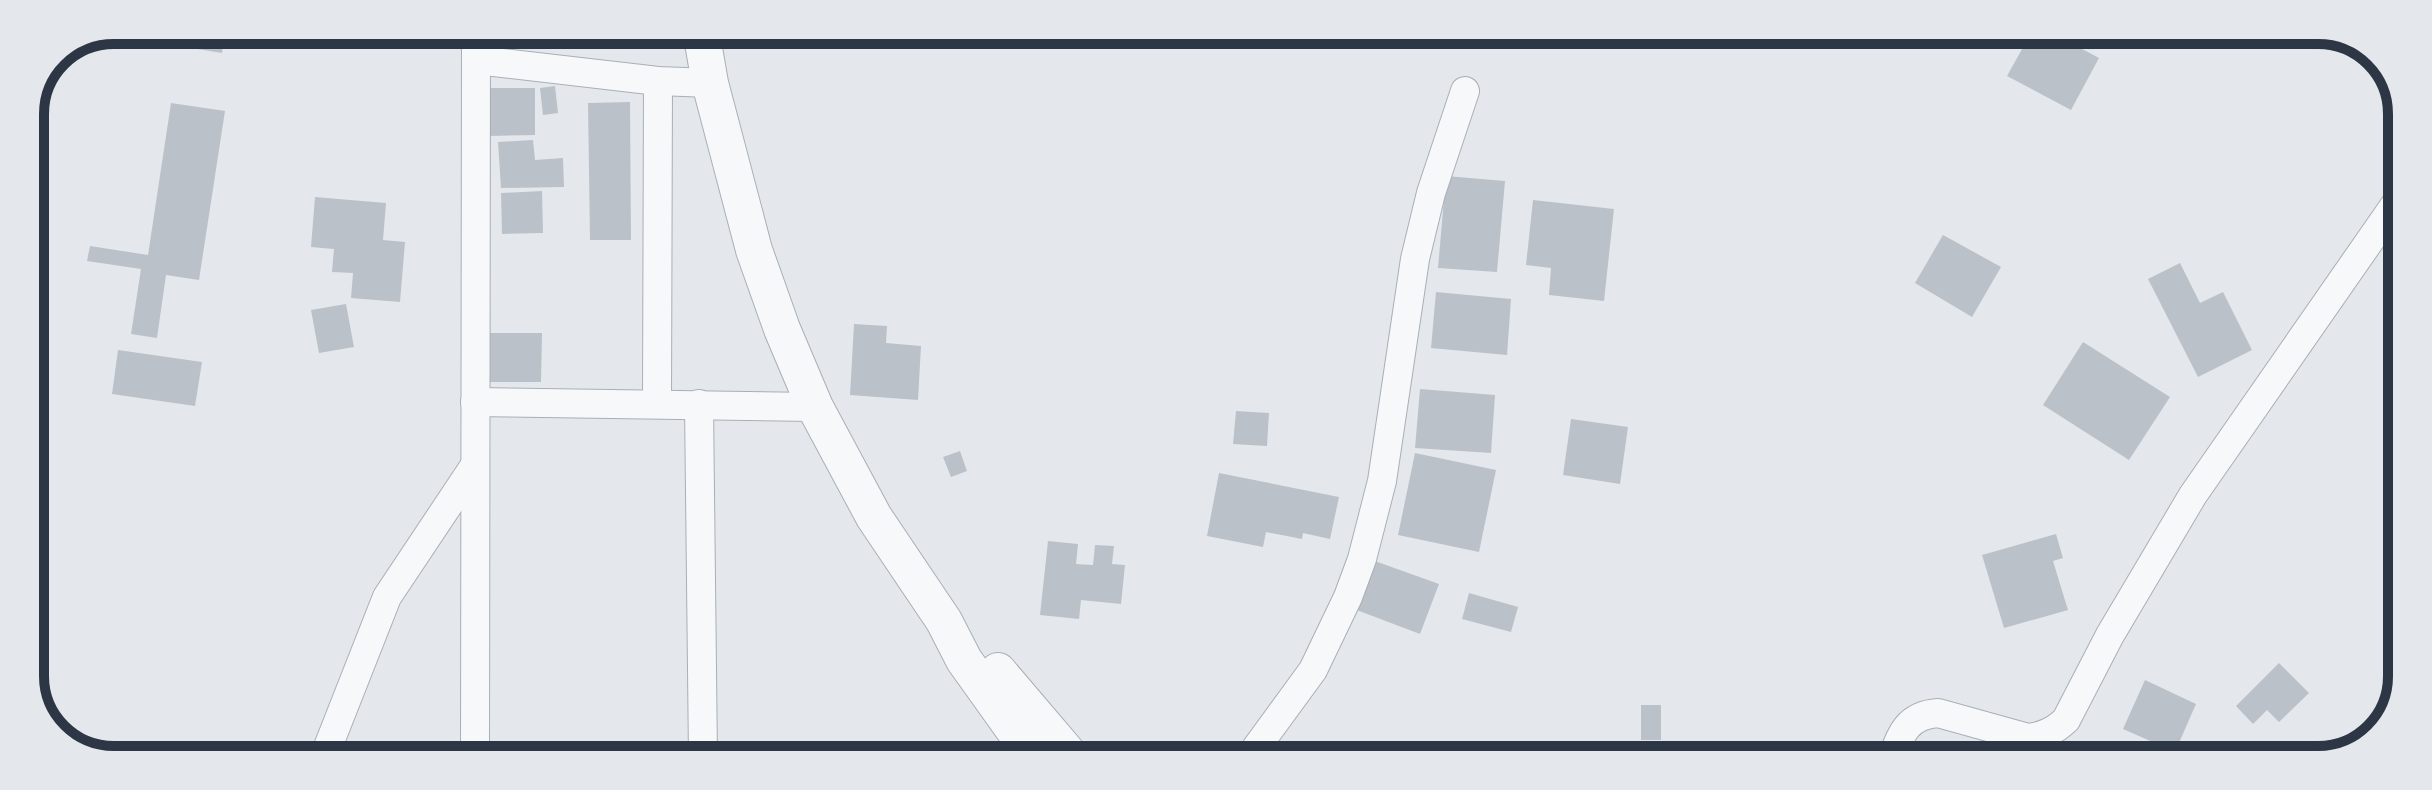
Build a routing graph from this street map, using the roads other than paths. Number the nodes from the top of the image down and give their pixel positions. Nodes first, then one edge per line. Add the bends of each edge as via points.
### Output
1 (476, 44) edge
2 (703, 44) edge
3 (476, 60) junction
4 (658, 81) junction
5 (710, 83) junction
6 (1465, 91) dead end
7 (2388, 215) edge
8 (475, 402) junction
9 (657, 403) junction
10 (699, 404) junction
11 (815, 407) junction
12 (475, 464) junction
13 (944, 621) junction
14 (328, 746) edge
15 (475, 746) edge
16 (703, 746) edge
17 (1025, 746) edge
18 (1062, 746) edge
19 (1257, 746) edge
20 (1897, 746) edge

1 - 3 street
2 - 5 street
3 - 4 street
3 - 8 street
4 - 5 street
4 - 9 street
5 - 11 street via 754,250
6 - 19 street via 1415,259 1382,481 1362,559 1313,670
7 - 20 street via 2193,495 2066,720 2055,730 2028,738 1926,714 1907,726
8 - 9 street
8 - 12 street
9 - 10 street
10 - 11 street
10 - 16 street
11 - 13 street via 874,517
12 - 14 street via 387,597
12 - 15 street
13 - 17 street via 964,660
13 - 18 street via 977,647

